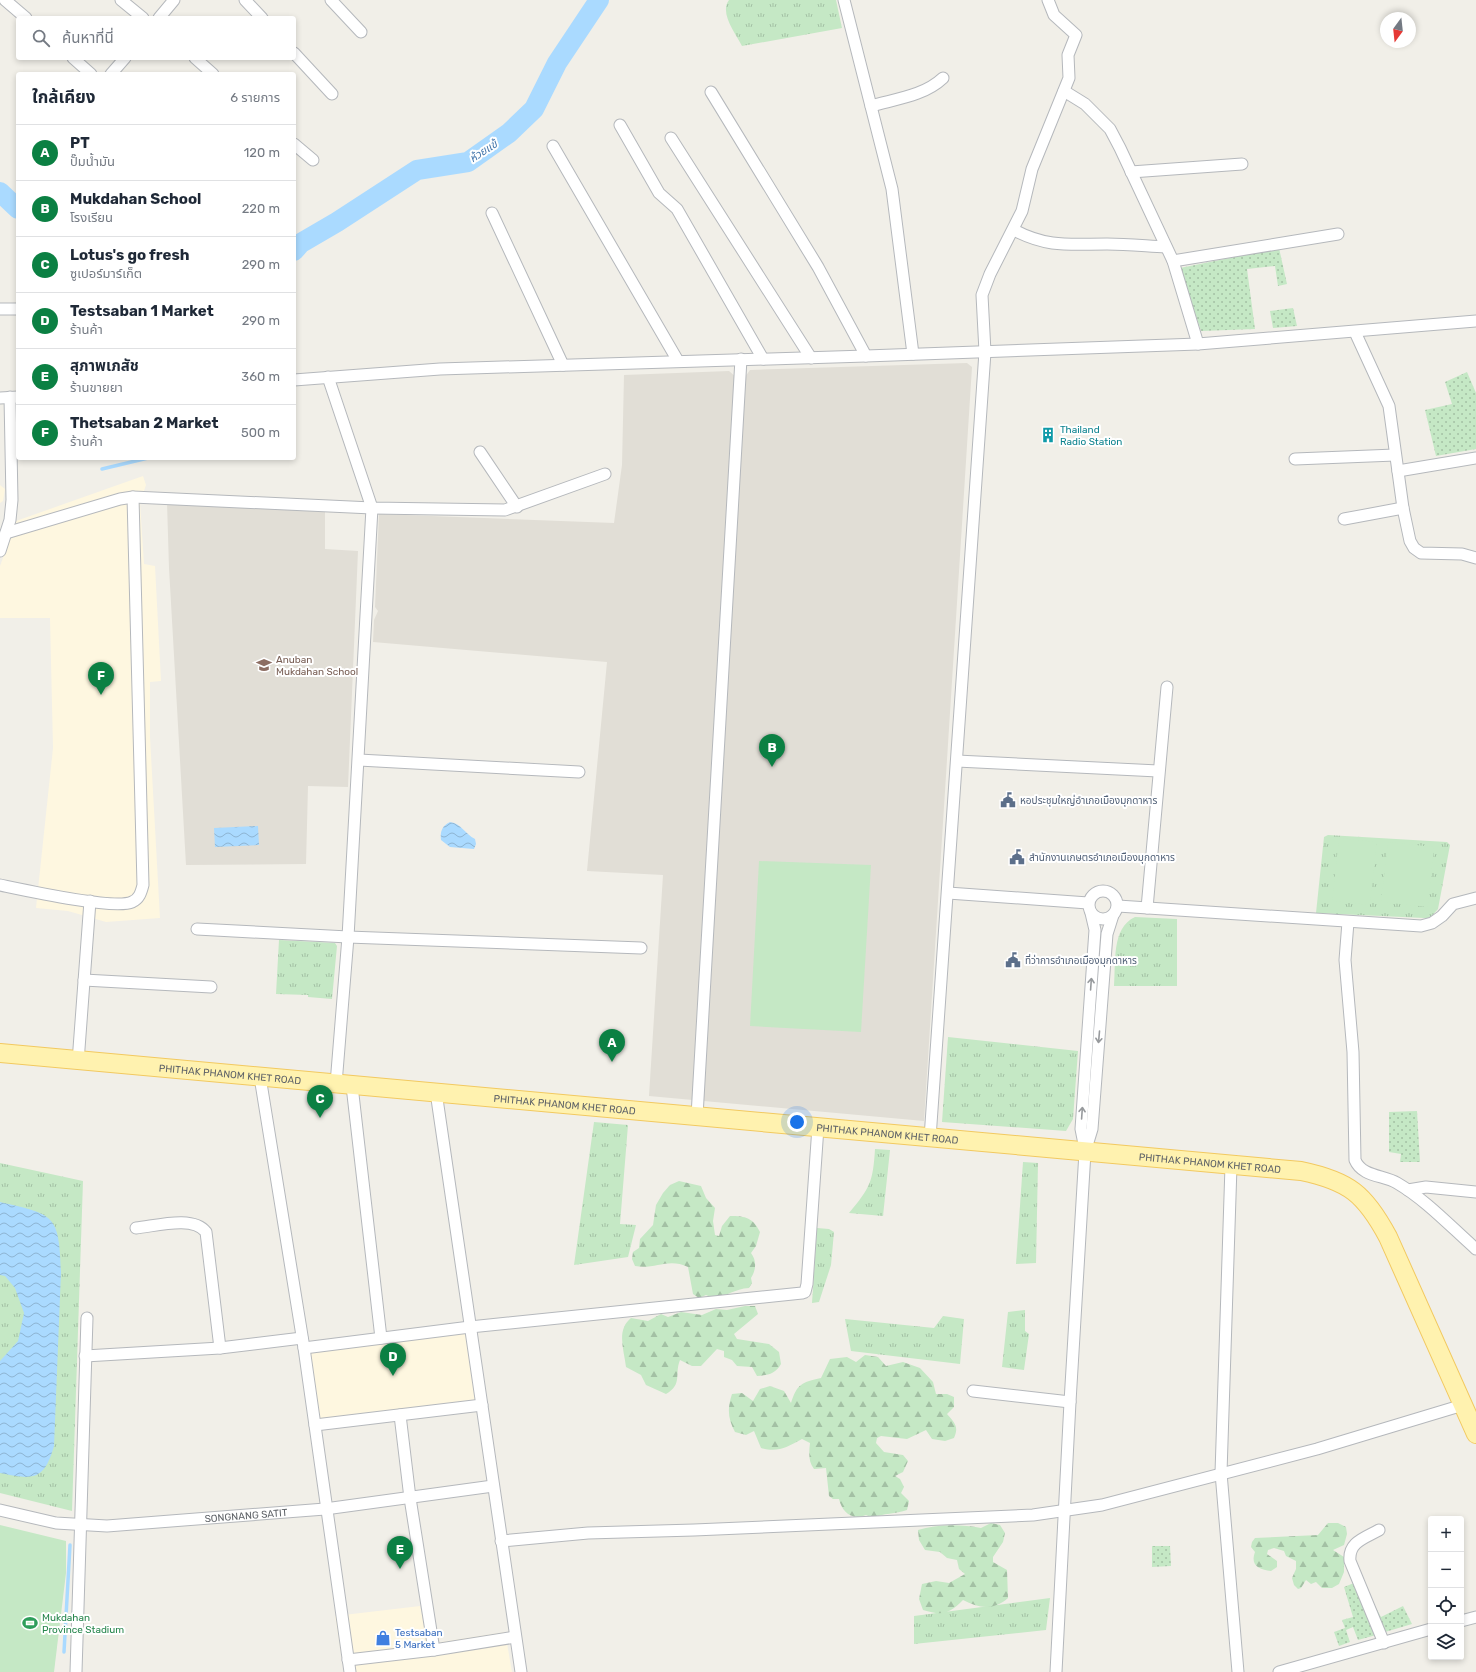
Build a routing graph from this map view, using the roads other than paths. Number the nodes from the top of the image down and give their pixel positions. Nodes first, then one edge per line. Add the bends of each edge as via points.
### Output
1 (5, 0) edge
2 (121, 0) edge
3 (174, 0) edge
4 (245, 0) edge
5 (331, 0) edge
6 (844, 0) edge
7 (1048, 0) edge
8 (24, 16) edge
9 (141, 16) edge
10 (161, 16) edge
11 (260, 16) edge
12 (361, 32) dead end
13 (296, 55) edge
14 (75, 60) edge
15 (123, 60) edge
16 (197, 60) edge
17 (89, 72) edge
18 (113, 72) edge
19 (211, 72) edge
20 (943, 78) dead end
21 (1064, 91) junction
22 (710, 92) dead end
23 (332, 94) dead end
24 (871, 106) junction
25 (620, 125) dead end
26 (671, 138) dead end
27 (296, 146) edge
28 (553, 146) dead end
29 (313, 160) dead end
30 (1242, 164) dead end
31 (1131, 172) junction
32 (492, 213) dead end
33 (1014, 230) junction
34 (1338, 234) dead end
35 (1166, 247) junction
36 (1172, 261) junction
37 (0, 309) edge
38 (16, 309) edge
39 (1476, 321) edge
40 (1355, 332) junction
41 (1198, 344) junction
42 (985, 352) junction
43 (914, 354) junction
44 (866, 356) junction
45 (811, 358) junction
46 (741, 359) junction
47 (763, 359) junction
48 (678, 361) junction
49 (563, 365) junction
50 (328, 377) junction
51 (296, 380) edge
52 (9, 397) edge
53 (480, 452) dead end
54 (1395, 455) junction
55 (1476, 458) edge
56 (1295, 459) dead end
57 (1398, 471) junction
58 (606, 474) dead end
59 (133, 497) junction
60 (517, 507) junction
61 (372, 508) junction
62 (1403, 508) junction
63 (1344, 519) dead end
64 (6, 533) junction
65 (0, 551) edge
66 (1476, 558) edge
67 (1167, 687) dead end
68 (358, 760) junction
69 (957, 761) junction
70 (1158, 771) junction
71 (579, 772) dead end
72 (0, 885) edge
73 (948, 893) junction
74 (1476, 898) edge
75 (90, 901) junction
76 (1090, 908) junction
77 (1147, 908) junction
78 (1116, 911) junction
79 (1348, 922) junction
80 (197, 929) dead end
81 (348, 937) junction
82 (641, 948) dead end
83 (84, 980) junction
84 (211, 987) dead end
85 (0, 1053) edge
86 (78, 1062) junction
87 (260, 1077) junction
88 (344, 1085) junction
89 (436, 1092) junction
90 (697, 1116) junction
91 (818, 1127) junction
92 (930, 1138) junction
93 (1086, 1152) junction
94 (1231, 1166) junction
95 (1408, 1190) junction
96 (1476, 1192) edge
97 (136, 1228) dead end
98 (1476, 1249) edge
99 (87, 1318) dead end
100 (470, 1327) junction
101 (381, 1338) junction
102 (303, 1343) junction
103 (220, 1348) junction
104 (85, 1356) junction
105 (973, 1391) dead end
106 (1070, 1402) junction
107 (482, 1405) junction
108 (1463, 1405) junction
109 (400, 1415) junction
110 (315, 1424) junction
111 (1476, 1434) edge
112 (1221, 1473) junction
113 (492, 1486) junction
114 (410, 1498) junction
115 (325, 1509) junction
116 (0, 1510) edge
117 (1064, 1512) junction
118 (81, 1526) junction
119 (1379, 1530) dead end
120 (501, 1541) junction
121 (1476, 1617) edge
122 (1464, 1620) edge
123 (1428, 1630) edge
124 (516, 1636) junction
125 (1384, 1642) junction
126 (434, 1650) junction
127 (348, 1660) junction
128 (76, 1672) edge
129 (350, 1672) edge
130 (521, 1672) edge
131 (1056, 1672) edge
132 (1238, 1672) edge
133 (1279, 1672) edge

1 - 8 street
2 - 9 street
3 - 10 street
4 - 11 street
5 - 12 street
6 - 24 street
7 - 21 street via 1054,16 1076,35 1068,55 1069,78
13 - 23 street
14 - 17 street
15 - 18 street
16 - 19 street
20 - 24 street via 925,91
21 - 31 street via 1085,104 1110,129
21 - 33 street via 1032,169 1022,211
22 - 44 street via 818,267
24 - 43 street via 892,189
25 - 47 street via 659,193 677,209
26 - 45 street
27 - 29 street
28 - 48 street
30 - 31 street
31 - 35 street
32 - 49 street
33 - 35 street via 1026,237 1050,244
33 - 42 street via 990,274 982,295
34 - 36 street
35 - 36 street
36 - 41 street
37 - 38 street
39 - 40 street
40 - 41 street
40 - 54 street via 1389,406
41 - 42 street
42 - 43 street
42 - 69 street
43 - 44 street
44 - 45 street
45 - 47 street
46 - 47 street
46 - 48 street
46 - 90 street
48 - 49 street
49 - 50 street via 440,369
50 - 51 street
50 - 61 street
52 - 64 street via 13,479 11,513
53 - 60 street
54 - 56 street
54 - 57 street
55 - 57 street
57 - 62 street
58 - 60 street
59 - 61 street
59 - 64 street
59 - 75 street via 143,885 137,900 130,903 121,905
60 - 61 street via 505,510
61 - 68 street
62 - 63 street
62 - 66 street via 1407,534 1414,548 1427,554 1462,554
64 - 65 street
67 - 70 street
68 - 71 street
68 - 81 street
69 - 70 street
69 - 73 street
70 - 77 street
72 - 75 street
73 - 76 street
73 - 92 street
74 - 79 street via 1453,904 1432,923 1421,926
75 - 83 street
76 - 78 street via 1099,919 1109,918
76 - 78 street via 1092,895 1104,890 1116,897
93 -> 76 street via 1081,1129 1095,930
77 - 78 street
77 - 79 street
78 -> 93 street via 1107,934 1092,1129
79 - 95 street via 1346,960 1353,1052 1355,1160 1363,1170 1395,1182
80 - 81 street
81 - 82 street
81 - 88 street
83 - 84 street
83 - 86 street
85 - 86 main road, PHITHAK PHANOM KHET ROAD
86 - 87 main road, PHITHAK PHANOM KHET ROAD
87 - 88 main road, PHITHAK PHANOM KHET ROAD
87 - 102 street
88 - 89 main road, PHITHAK PHANOM KHET ROAD
88 - 101 street
89 - 90 main road, PHITHAK PHANOM KHET ROAD
89 - 100 street
90 - 91 main road, PHITHAK PHANOM KHET ROAD
91 - 92 main road, PHITHAK PHANOM KHET ROAD
91 - 100 street via 805,1292
92 - 93 main road, PHITHAK PHANOM KHET ROAD
93 - 94 main road, PHITHAK PHANOM KHET ROAD
93 - 106 street
94 - 108 main road, PHITHAK PHANOM KHET ROAD via 1301,1171 1322,1176 1340,1182 1366,1202 1388,1237
94 - 112 street
95 - 96 street via 1426,1187
95 - 98 street
97 - 103 street via 189,1222 201,1226 206,1232
99 - 104 street
100 - 101 street
100 - 107 street
101 - 102 street
102 - 103 street
102 - 110 street
103 - 104 street
104 - 118 street
105 - 106 street
106 - 117 street
107 - 109 street
107 - 113 street
108 - 111 main road, PHITHAK PHANOM KHET ROAD
108 - 112 street via 1317,1449
109 - 110 street
109 - 114 street
110 - 115 street
112 - 117 street via 1102,1505
112 - 132 street
113 - 114 street, SONGNANG SATIT
113 - 120 street
114 - 115 street, SONGNANG SATIT
114 - 126 street
115 - 118 street, SONGNANG SATIT
115 - 127 street
116 - 118 street, SONGNANG SATIT
117 - 120 street via 588,1533
117 - 131 street
118 - 128 street
119 - 125 street via 1356,1543 1349,1553
120 - 124 street
121 - 122 street
123 - 125 street
124 - 126 street
124 - 130 street
125 - 133 street
126 - 127 street
127 - 129 street

